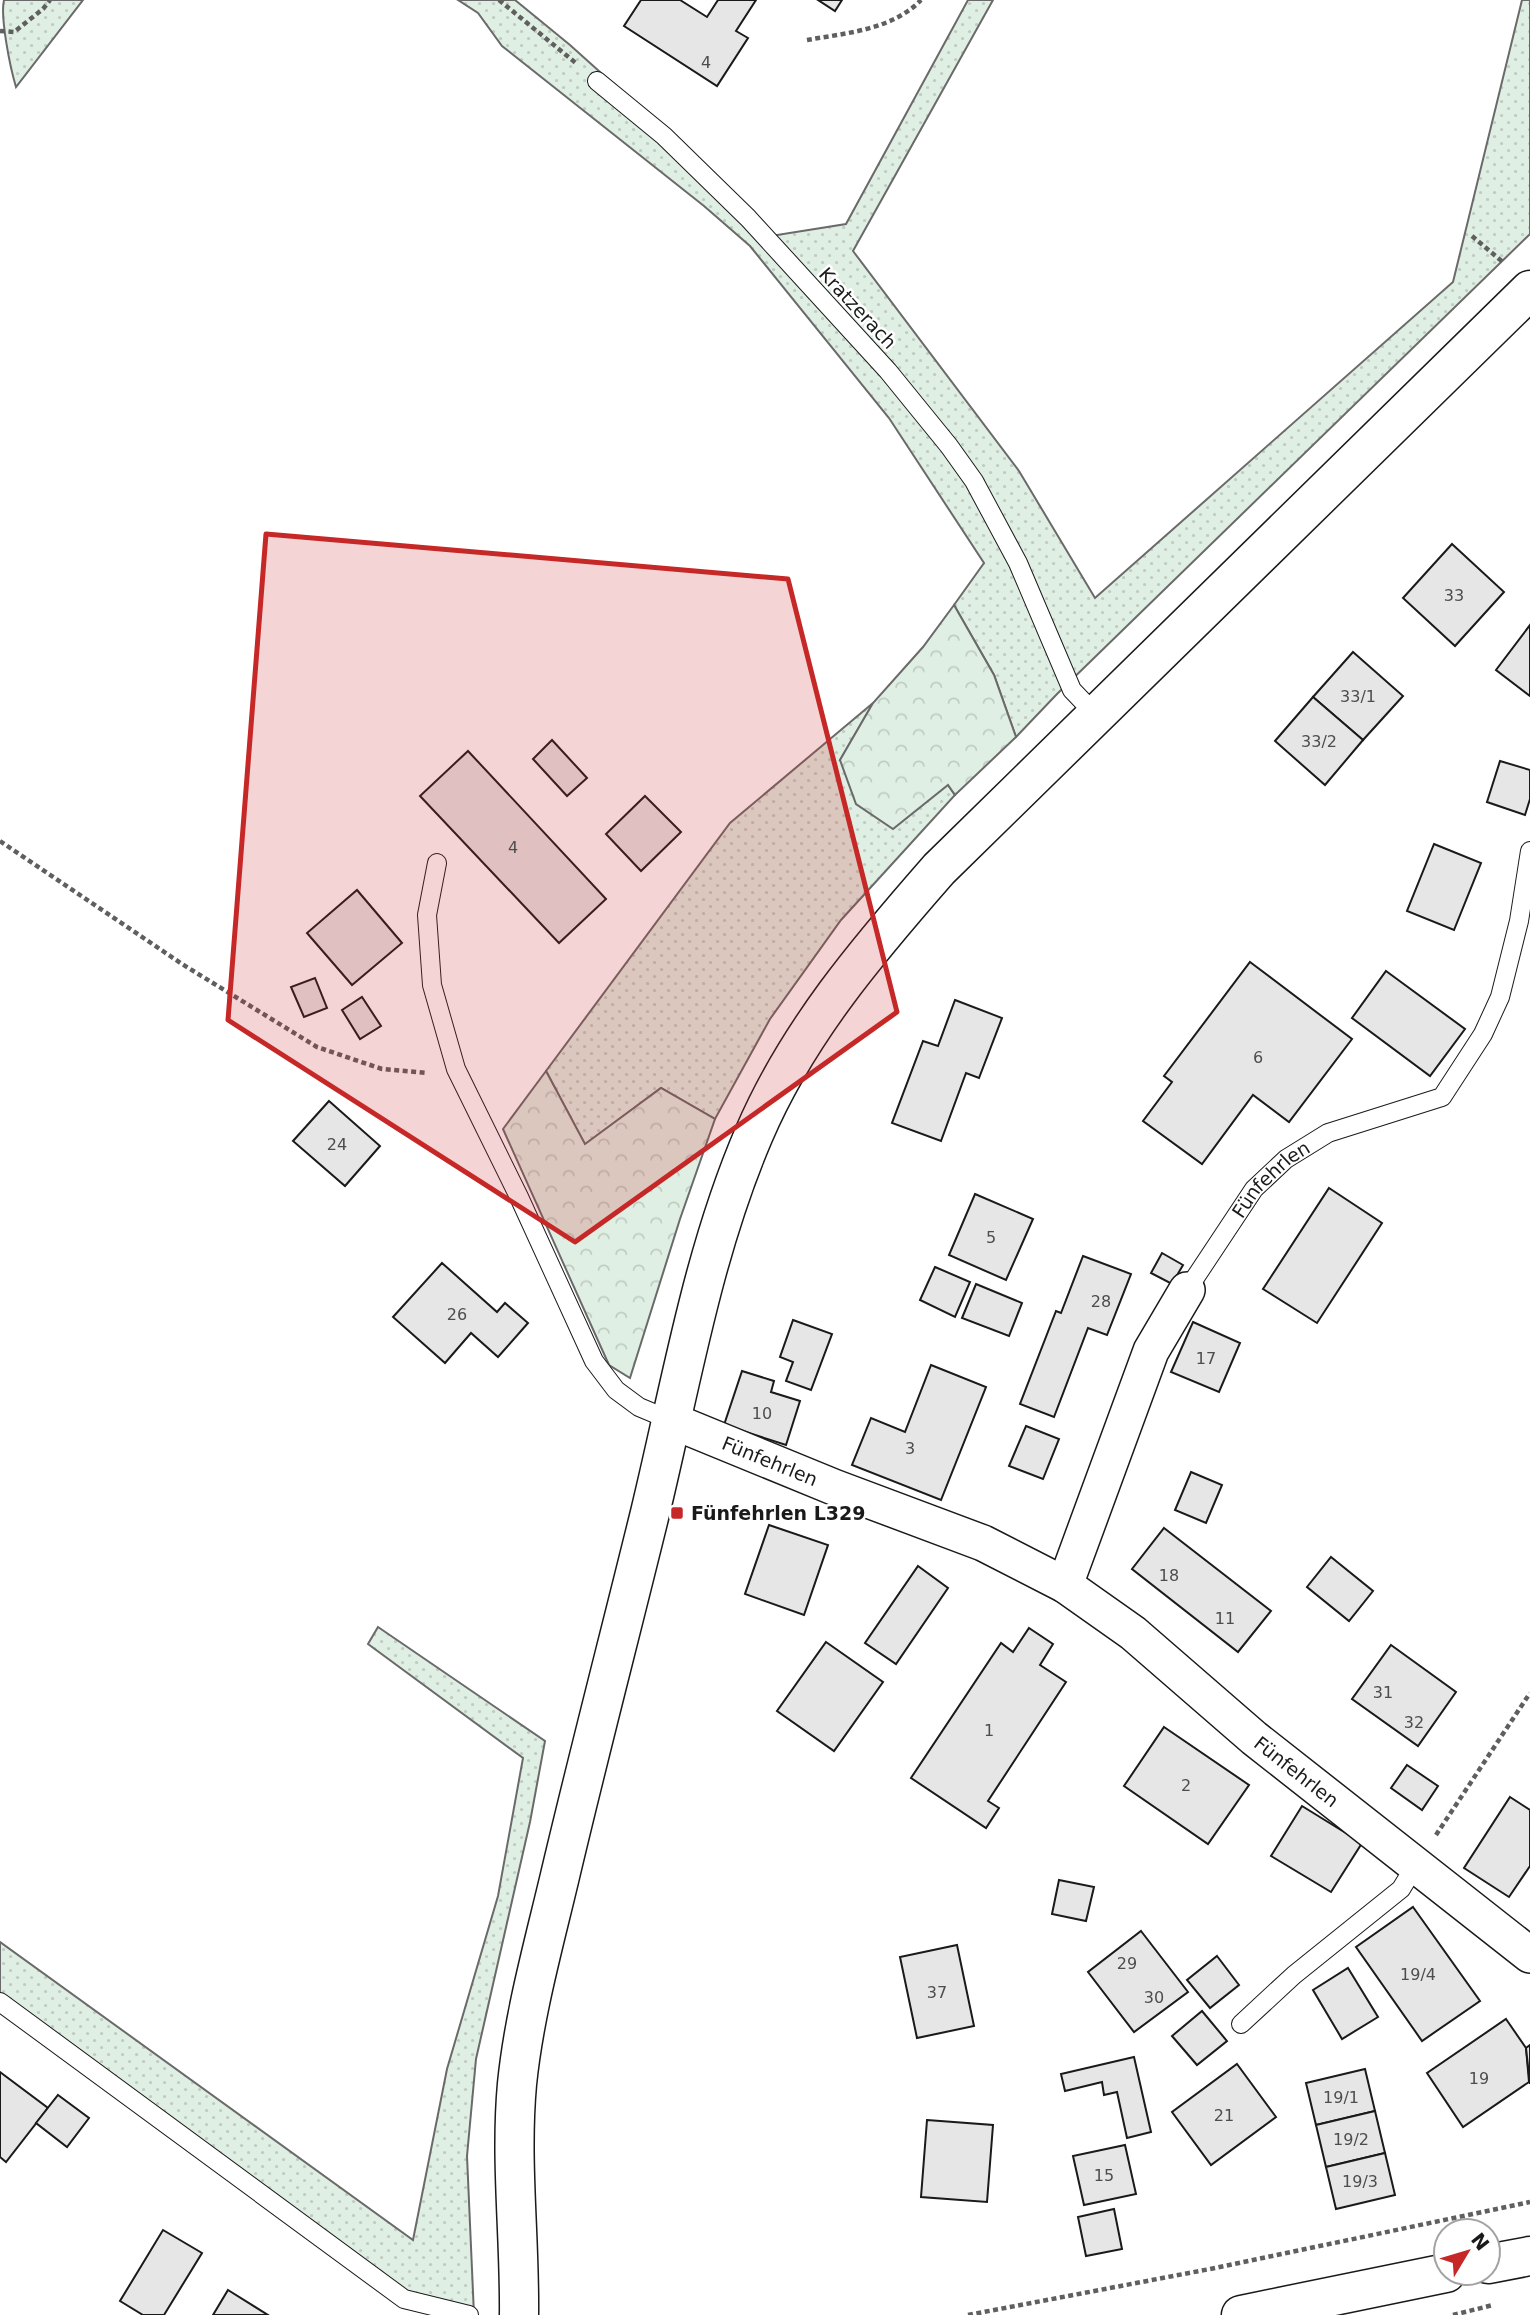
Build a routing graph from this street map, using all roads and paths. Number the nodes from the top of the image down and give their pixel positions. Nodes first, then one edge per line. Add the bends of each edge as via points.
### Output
1 (50, 0) edge
2 (499, 0) edge
3 (921, 0) edge
4 (0, 31) edge
5 (807, 40) dead end
6 (597, 81) joint
7 (1472, 236) dead end
8 (1520, 279) edge
9 (1096, 715) junction
10 (0, 841) edge
11 (1530, 851) edge
12 (436, 863) dead end
13 (456, 1069) junction
14 (1187, 1290) joint
15 (670, 1420) junction
16 (1065, 1585) junction
17 (1530, 1693) edge
18 (1415, 1866) junction
19 (1530, 1955) edge
20 (0, 2002) edge
21 (1241, 2024) dead end
22 (1530, 2202) edge
23 (1530, 2256) edge
24 (1502, 2261) edge
25 (519, 2272) junction
26 (1432, 2276) edge
27 (469, 2315) edge
28 (519, 2315) edge
29 (540, 2315) edge
30 (968, 2315) edge
31 (1241, 2315) edge

1 - 4 path via 14,32
2 - 6 path
3 - 5 path via 888,23
6 - 9 lane, Kratzerach via 663,136 748,218 888,371 949,446 974,481 1018,563 1072,690
7 - 8 path
8 - 9 main road
9 - 15 main road via 939,869 856,964 811,1030 754,1133 727,1204
10 - 13 path via 182,964 317,1047 382,1069 420,1074
11 - 14 lane, Fünfehrlen via 1500,997 1483,1034 1442,1097 1328,1133 1286,1159 1254,1189
12 - 13 lane via 427,915 432,985
13 - 15 lane via 594,1361 616,1390 639,1407
14 - 16 street, Fünfehrlen via 1151,1351
15 - 16 street, Fünfehrlen via 983,1544
15 - 25 main road via 527,2018 513,2154
16 - 18 street, Fünfehrlen via 1133,1633 1254,1738
17 - 18 path
18 - 19 street, Fünfehrlen
18 - 21 lane via 1401,1889
20 - 27 lane via 404,2299
22 - 30 path
23 - 24 main road
25 - 28 main road
25 - 29 main road
26 - 31 main road

